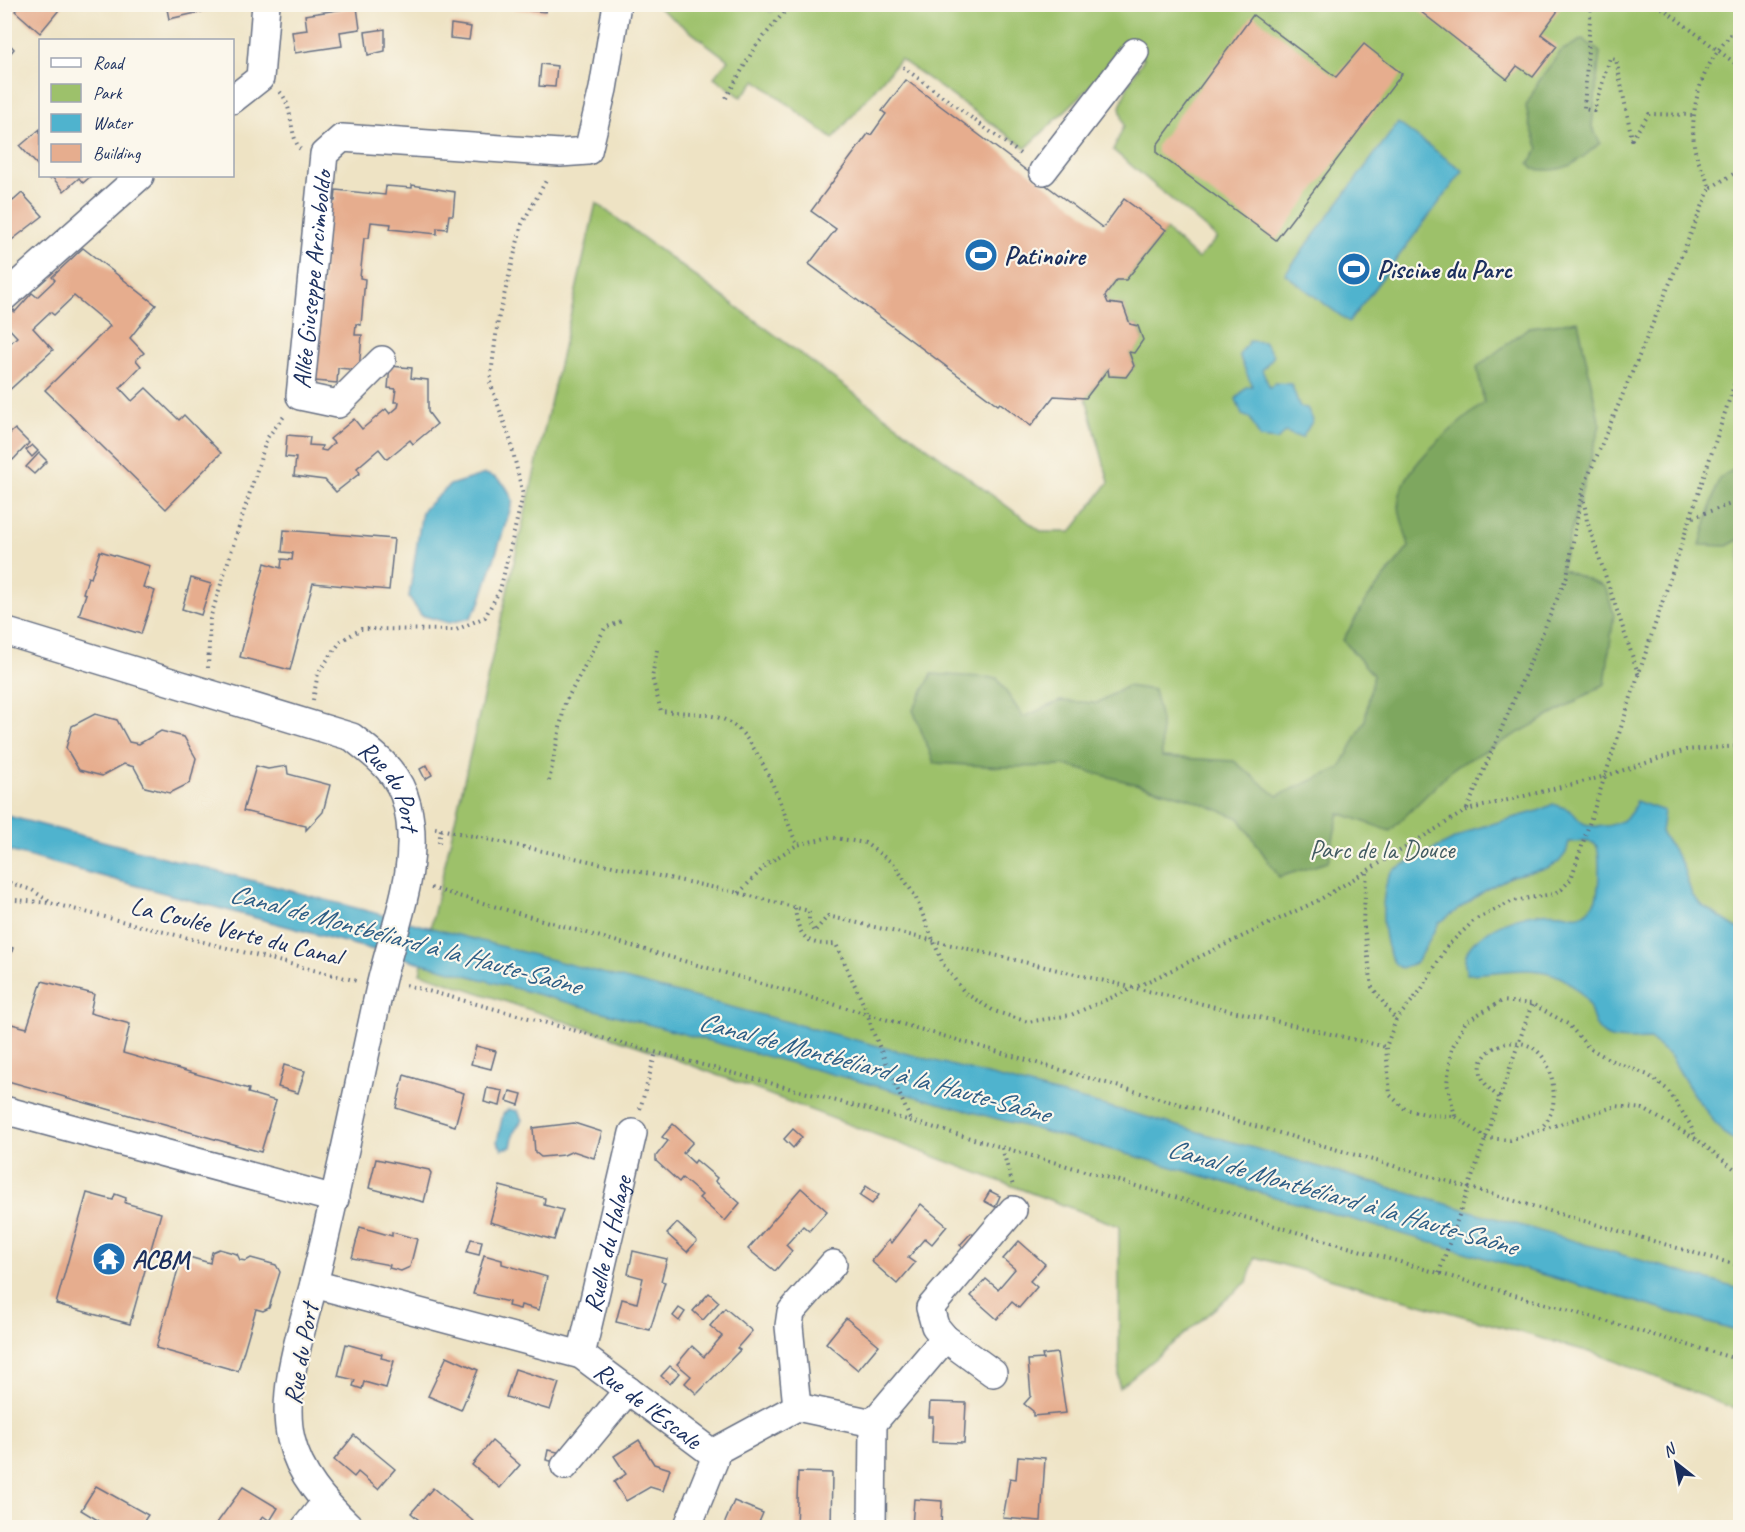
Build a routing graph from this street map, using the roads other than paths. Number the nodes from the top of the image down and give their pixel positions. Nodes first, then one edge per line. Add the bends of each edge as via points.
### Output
1 (266, 4) edge
2 (617, 4) edge
3 (1135, 52) dead end
4 (234, 98) edge
5 (1043, 171) road end
6 (139, 177) edge
7 (4, 297) edge
8 (382, 360) dead end
9 (4, 631) edge
10 (4, 1110) edge
11 (633, 1133) road end
12 (335, 1199) junction
13 (1013, 1210) road end
14 (833, 1264) dead end
15 (314, 1284) junction
16 (945, 1338) junction
17 (581, 1355) junction
18 (993, 1373) dead end
19 (628, 1390) junction
20 (797, 1407) junction
21 (873, 1423) junction
22 (712, 1453) junction
23 (565, 1466) dead end
24 (325, 1503) junction
25 (305, 1527) edge
26 (351, 1527) edge
27 (687, 1527) edge
28 (872, 1527) edge

1 - 4 street via 260,78
2 - 8 street, Allée Giuseppe Arcimboldo via 588,151 560,153 342,138 324,154 300,396 338,404
3 - 5 street
6 - 7 street
9 - 12 street, Rue du Port via 352,737 388,765 407,804 413,848
10 - 12 street
11 - 17 street, Ruelle du Halage
12 - 15 street, Rue du Port
13 - 16 street via 930,1308 935,1326
14 - 20 street via 791,1312
15 - 17 street, Rue de l'Escale
15 - 24 street, Rue du Port via 288,1399 291,1439 306,1475
16 - 18 street
16 - 21 street
17 - 19 street, Rue de l'Escale
19 - 22 street, Rue de l'Escale
19 - 23 street
20 - 21 street
20 - 22 street, Rue de l'Escale
21 - 28 street
22 - 27 street via 714,1461
24 - 25 street
24 - 26 street, Rue du Port

